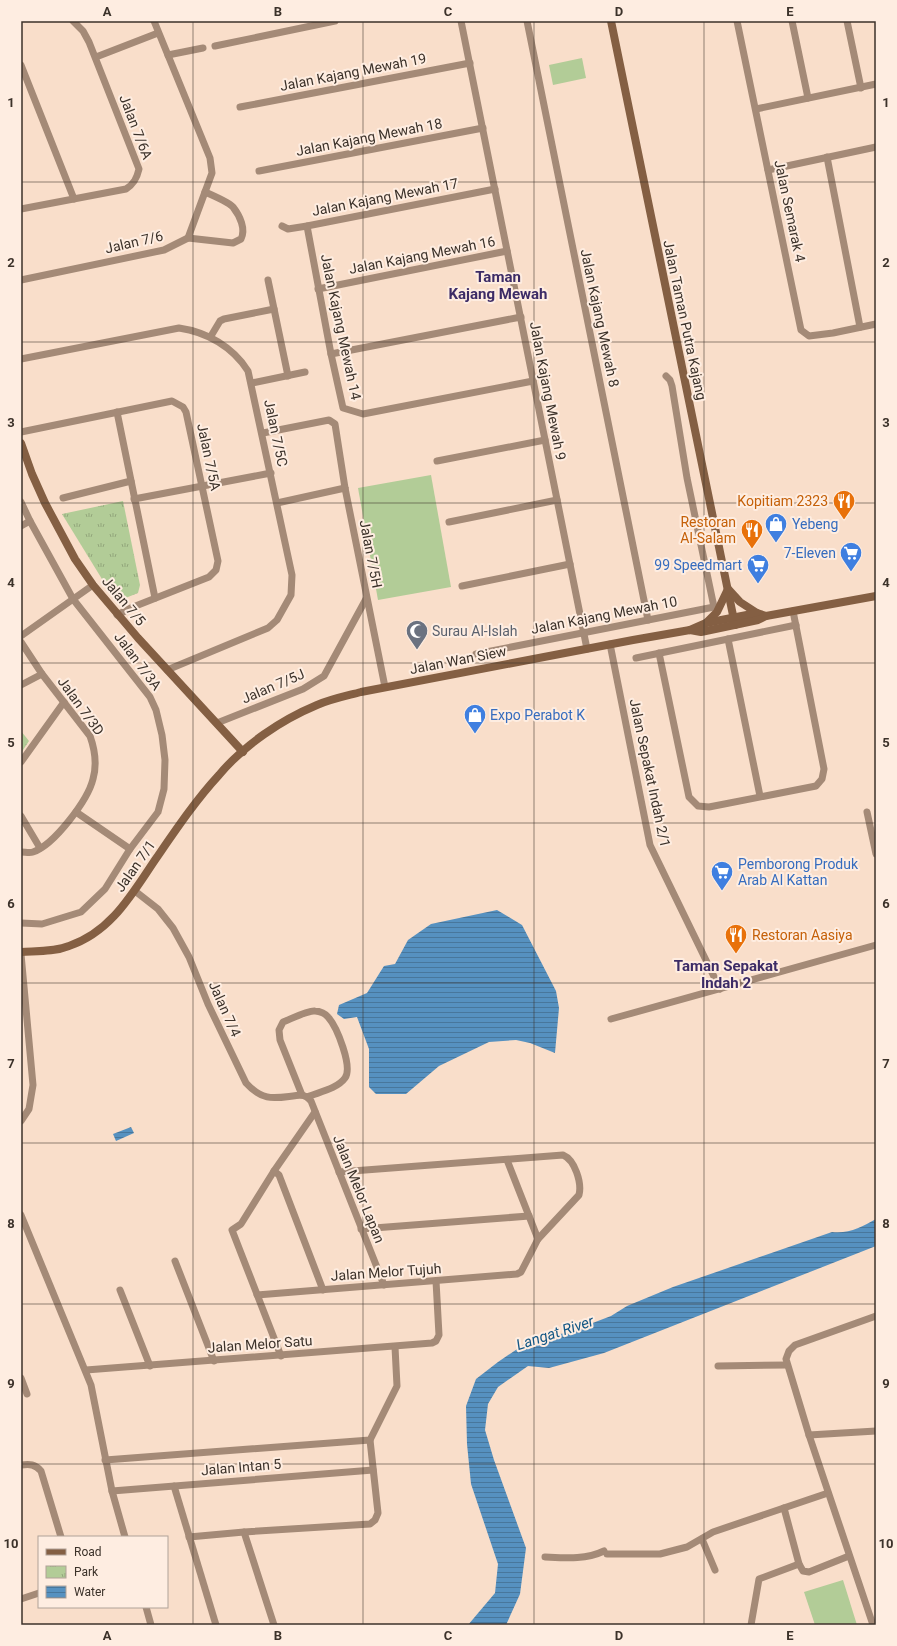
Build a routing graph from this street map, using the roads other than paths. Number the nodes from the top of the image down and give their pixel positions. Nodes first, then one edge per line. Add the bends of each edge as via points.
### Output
1 (73, 21) edge
2 (154, 21) edge
3 (335, 21) edge
4 (461, 21) edge
5 (527, 21) edge
6 (611, 21) edge
7 (737, 21) edge
8 (792, 21) edge
9 (847, 21) edge
10 (158, 33) junction
11 (215, 46) dead end
12 (203, 48) dead end
13 (168, 55) junction
14 (96, 57) junction
15 (470, 62) junction
16 (21, 65) edge
17 (876, 84) edge
18 (861, 88) junction
19 (808, 98) junction
20 (240, 107) dead end
21 (756, 109) junction
22 (483, 128) junction
23 (876, 147) edge
24 (827, 157) junction
25 (768, 170) junction
26 (259, 171) dead end
27 (495, 189) junction
28 (205, 192) junction
29 (74, 198) junction
30 (21, 209) edge
31 (282, 226) dead end
32 (307, 226) junction
33 (188, 238) junction
34 (507, 251) junction
35 (21, 280) edge
36 (268, 280) dead end
37 (318, 289) junction
38 (274, 308) junction
39 (520, 317) junction
40 (876, 324) edge
41 (860, 327) junction
42 (211, 336) junction
43 (331, 354) junction
44 (21, 359) edge
45 (305, 372) dead end
46 (288, 376) junction
47 (666, 376) dead end
48 (533, 381) junction
49 (252, 383) junction
50 (117, 412) junction
51 (21, 432) edge
52 (263, 433) junction
53 (545, 440) junction
54 (21, 443) edge
55 (438, 461) dead end
56 (271, 473) junction
57 (131, 481) junction
58 (202, 486) junction
59 (345, 488) junction
60 (63, 498) dead end
61 (134, 499) junction
62 (557, 500) junction
63 (21, 502) edge
64 (277, 502) junction
65 (30, 522) junction
66 (449, 522) dead end
67 (21, 526) edge
68 (570, 564) junction
69 (93, 585) junction
70 (462, 586) dead end
71 (728, 589) junction
72 (876, 596) edge
73 (155, 598) junction
74 (74, 599) junction
75 (366, 600) junction
76 (793, 611) junction
77 (757, 613) junction
78 (117, 615) junction
79 (766, 616) junction
80 (648, 620) junction
81 (734, 621) junction
82 (706, 623) junction
83 (796, 625) junction
84 (690, 630) junction
85 (583, 632) junction
86 (21, 636) edge
87 (728, 639) junction
88 (21, 642) edge
89 (610, 644) junction
90 (587, 649) junction
91 (659, 653) junction
92 (476, 654) dead end
93 (636, 658) dead end
94 (167, 670) junction
95 (42, 674) junction
96 (21, 685) edge
97 (385, 687) junction
98 (64, 702) junction
99 (217, 723) junction
100 (243, 752) junction
101 (21, 762) edge
102 (760, 796) junction
103 (76, 812) junction
104 (867, 812) dead end
105 (21, 816) edge
106 (875, 842) edge
107 (40, 848) junction
108 (130, 849) junction
109 (21, 852) edge
110 (876, 854) edge
111 (135, 891) junction
112 (21, 923) edge
113 (876, 945) edge
114 (21, 953) edge
115 (720, 989) junction
116 (611, 1019) dead end
117 (307, 1098) junction
118 (315, 1112) junction
119 (21, 1121) edge
120 (507, 1160) junction
121 (274, 1171) junction
122 (339, 1172) junction
123 (21, 1215) edge
124 (529, 1216) junction
125 (361, 1229) junction
126 (538, 1239) junction
127 (175, 1261) dead end
128 (436, 1281) junction
129 (384, 1285) junction
130 (120, 1290) dead end
131 (323, 1290) junction
132 (257, 1295) junction
133 (876, 1316) edge
134 (395, 1347) junction
135 (281, 1356) junction
136 (214, 1361) junction
137 (787, 1365) junction
138 (150, 1366) junction
139 (718, 1366) dead end
140 (86, 1370) junction
141 (21, 1378) edge
142 (27, 1394) dead end
143 (876, 1430) edge
144 (809, 1435) junction
145 (370, 1440) junction
146 (105, 1460) junction
147 (21, 1465) edge
148 (373, 1470) junction
149 (174, 1486) junction
150 (112, 1490) junction
151 (828, 1493) junction
152 (784, 1508) junction
153 (244, 1532) junction
154 (62, 1536) edge
155 (126, 1536) edge
156 (189, 1537) junction
157 (702, 1539) junction
158 (849, 1556) junction
159 (545, 1557) dead end
160 (799, 1564) junction
161 (715, 1570) dead end
162 (38, 1593) edge
163 (21, 1598) edge
164 (146, 1608) edge
165 (152, 1625) edge
166 (216, 1625) edge
167 (274, 1625) edge
168 (751, 1625) edge
169 (873, 1625) edge

1 - 14 street, Jalan 7/6A via 83,31
2 - 10 street
3 - 11 street
4 - 15 street, Jalan Kajang Mewah 9
5 - 80 street, Jalan Kajang Mewah 8
6 - 71 street, Jalan Taman Putra Kajang
7 - 21 street, Jalan Semarak 4
8 - 19 street
9 - 18 street
10 - 13 street
10 - 14 street
12 - 13 street
13 - 28 street via 210,158 212,173
14 - 29 street, Jalan 7/6A via 139,169 135,181 126,189
15 - 20 street, Jalan Kajang Mewah 19
15 - 22 street, Jalan Kajang Mewah 9
16 - 29 street
17 - 18 street
18 - 19 street
19 - 21 street
21 - 25 street, Jalan Semarak 4
22 - 26 street, Jalan Kajang Mewah 18
22 - 27 street, Jalan Kajang Mewah 9
23 - 24 street
24 - 25 street
24 - 41 street
25 - 41 street, Jalan Semarak 4 via 801,330 809,336
27 - 32 street, Jalan Kajang Mewah 17
27 - 34 street, Jalan Kajang Mewah 9
28 - 33 street
28 - 33 street via 232,207 244,232 241,239 233,242
29 - 30 street, Jalan 7/6A
31 - 32 street, Jalan Kajang Mewah 17 via 288,229
32 - 37 street, Jalan Kajang Mewah 14
33 - 35 street, Jalan 7/6 via 164,250
34 - 37 street, Jalan Kajang Mewah 16
34 - 39 street, Jalan Kajang Mewah 9
36 - 38 street
37 - 43 street, Jalan Kajang Mewah 14
38 - 42 street via 224,319
38 - 46 street
39 - 43 street
39 - 48 street, Jalan Kajang Mewah 9
40 - 41 street, Jalan Semarak 4
42 - 44 street, Jalan 7/5C via 179,328
42 - 49 street, Jalan 7/5C via 241,360
43 - 48 street, Jalan Kajang Mewah 14 via 343,408 363,414
45 - 46 street
46 - 49 street
47 - 80 street, Jalan Kajang Mewah 10 via 672,386 687,478 714,607
48 - 53 street, Jalan Kajang Mewah 9
49 - 52 street, Jalan 7/5C
50 - 51 street, Jalan 7/5A
50 - 57 street
50 - 58 street, Jalan 7/5A via 172,401 183,407
52 - 56 street, Jalan 7/5C
52 - 59 street, Jalan 7/5H via 329,420 335,424
53 - 55 street
53 - 62 street, Jalan Kajang Mewah 9
54 - 69 street, Jalan 7/5 via 45,503
56 - 58 street
56 - 64 street, Jalan 7/5C
57 - 60 street
57 - 61 street
58 - 61 street
58 - 73 street, Jalan 7/5A via 218,562 216,570 209,577
59 - 64 street
59 - 75 street, Jalan 7/5H
61 - 73 street
62 - 66 street
62 - 68 street, Jalan Kajang Mewah 9
63 - 65 street, Jalan 7/3A
64 - 94 street, Jalan 7/5C via 292,574 292,595 282,613 261,632
65 - 67 street
65 - 74 street, Jalan 7/3A
68 - 70 street
68 - 85 street, Jalan Kajang Mewah 9
69 - 74 street
69 - 78 street, Jalan 7/5
71 - 77 street via 740,602
71 - 81 street, Jalan Taman Putra Kajang
71 - 82 street via 717,612
72 - 76 street, Jalan Wan Siew
73 - 78 street, Jalan 7/5A
74 - 86 street
74 - 108 street, Jalan 7/3A via 150,698 156,710 162,735 165,760 164,789 158,812
75 - 97 street, Jalan 7/5H
75 - 99 street, Jalan 7/5J via 324,676 303,689
76 - 79 street, Jalan Wan Siew
76 - 83 street
77 - 79 street, Jalan Wan Siew
77 - 81 street, Jalan Wan Siew
78 - 94 street, Jalan 7/5
79 - 81 street, Jalan Wan Siew via 758,620
80 - 85 street, Jalan Kajang Mewah 10
81 - 82 street, Jalan Wan Siew
81 - 84 street, Jalan Wan Siew via 701,632
82 - 84 street, Jalan Wan Siew
83 - 87 street
83 - 102 street via 824,769 822,779 816,786
84 - 89 street, Jalan Wan Siew
85 - 90 street, Jalan Kajang Mewah 9
85 - 92 street, Jalan Kajang Mewah 10
87 - 91 street
87 - 102 street
88 - 95 street, Jalan 7/3D
89 - 90 street, Jalan Wan Siew
89 - 115 street, Jalan Sepakat Indah 2/1 via 650,845
90 - 97 street, Jalan Wan Siew
91 - 93 street
91 - 102 street via 689,797 698,806 709,807
94 - 99 street, Jalan 7/5
95 - 96 street
95 - 98 street, Jalan 7/3D
97 - 100 street, Jalan Wan Siew via 339,697 317,705 285,721
98 - 101 street
98 - 103 street, Jalan 7/3D via 90,736 94,746 93,780
99 - 100 street, Jalan 7/5
100 - 111 street, Jalan 7/1 via 220,773 196,801
103 - 107 street, Jalan 7/3D via 48,843
103 - 108 street
104 - 106 street
105 - 107 street
106 - 110 street
107 - 109 street, Jalan 7/3D via 32,852
108 - 112 street, Jalan 7/3A via 105,889 81,912 42,924
111 - 114 street, Jalan 7/1 via 110,922 84,940 51,951
111 - 117 street, Jalan 7/4 via 158,909 173,928 189,957 246,1083 254,1092 266,1098
113 - 115 street
114 - 119 street via 33,1085 29,1109
115 - 116 street
117 - 117 street, Jalan Melor Lapan via 339,1084 346,1077 348,1068 331,1021 325,1014 314,1010 283,1022 279,1030 280,1040
117 - 118 street, Jalan Melor Lapan
118 - 121 street
118 - 122 street, Jalan Melor Lapan
120 - 122 street
120 - 124 street
120 - 126 street via 563,1155 570,1159 580,1184 579,1195
121 - 131 street via 279,1175
121 - 132 street via 241,1224 232,1230
122 - 125 street, Jalan Melor Lapan
123 - 140 street
124 - 125 street
124 - 126 street
125 - 129 street, Jalan Melor Lapan
126 - 128 street, Jalan Melor Tujuh via 517,1274
127 - 136 street
128 - 129 street, Jalan Melor Tujuh
128 - 134 street, Jalan Melor Satu via 439,1335 436,1342
129 - 131 street, Jalan Melor Tujuh
130 - 138 street
131 - 132 street, Jalan Melor Tujuh
132 - 135 street
133 - 137 street via 795,1345 789,1351
134 - 135 street, Jalan Melor Satu
134 - 145 street via 396,1386
135 - 136 street, Jalan Melor Satu
136 - 138 street, Jalan Melor Satu
137 - 139 street
137 - 144 street
138 - 140 street, Jalan Melor Satu
140 - 146 street via 95,1400
141 - 142 street
143 - 144 street
144 - 151 street
145 - 146 street
145 - 148 street
146 - 150 street
147 - 154 street via 32,1464 41,1471
148 - 149 street, Jalan Intan 5
148 - 153 street via 378,1513 370,1524
149 - 150 street, Jalan Intan 5
149 - 156 street
150 - 155 street
151 - 152 street
151 - 158 street
152 - 157 street via 713,1532
152 - 160 street
153 - 156 street
153 - 167 street
156 - 166 street
157 - 159 street via 687,1547 660,1554 606,1553 576,1558
157 - 161 street
158 - 160 street via 809,1572 803,1571
158 - 169 street
160 - 168 street via 759,1580
162 - 163 street
164 - 165 street

